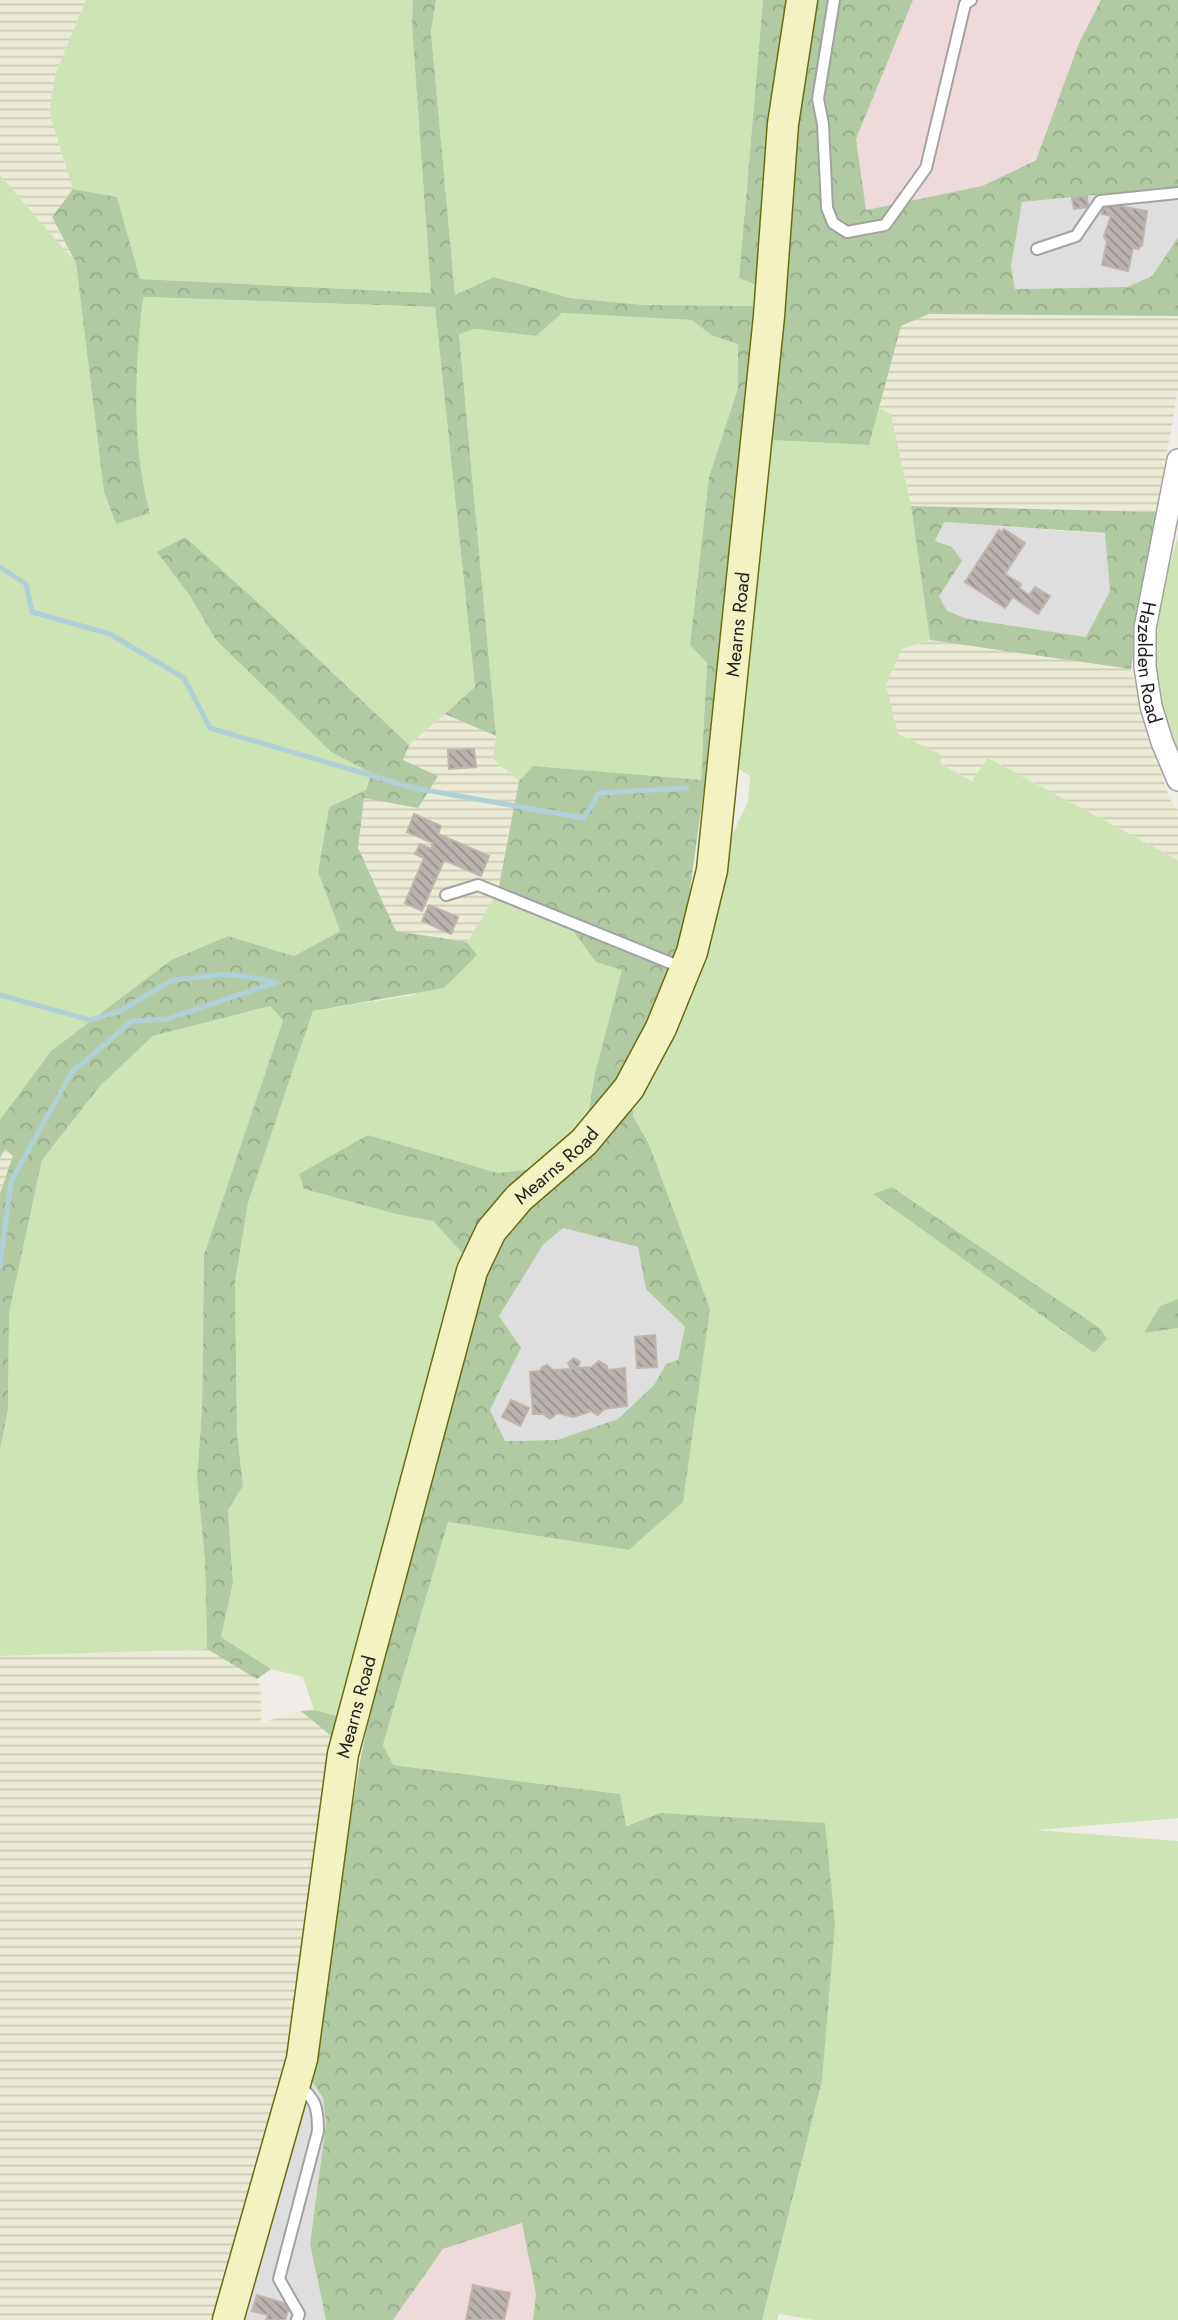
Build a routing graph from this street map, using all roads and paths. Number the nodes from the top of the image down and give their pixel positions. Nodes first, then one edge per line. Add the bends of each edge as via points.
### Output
1 (802, 0) edge
2 (834, 0) edge
3 (971, 0) edge
4 (1178, 193) edge
5 (1037, 249) dead end
6 (1178, 460) edge
7 (1178, 780) edge
8 (446, 895) dead end
9 (685, 969) junction
10 (295, 2083) junction
11 (228, 2320) edge
12 (297, 2320) edge

1 - 9 street, Mearns Road via 783,124 768,330 712,870
2 - 3 lane via 818,99 827,208 833,223 847,232 885,225 926,168 965,4
4 - 5 lane via 1100,201 1076,236
6 - 7 street, Hazelden Road via 1145,628 1151,706
8 - 9 lane via 478,885
9 - 10 street, Mearns Road via 629,1088 584,1142 519,1198 491,1231 472,1270 343,1754
10 - 11 street, Mearns Road
10 - 12 lane via 311,2095 318,2112 318,2130 279,2279 299,2314

